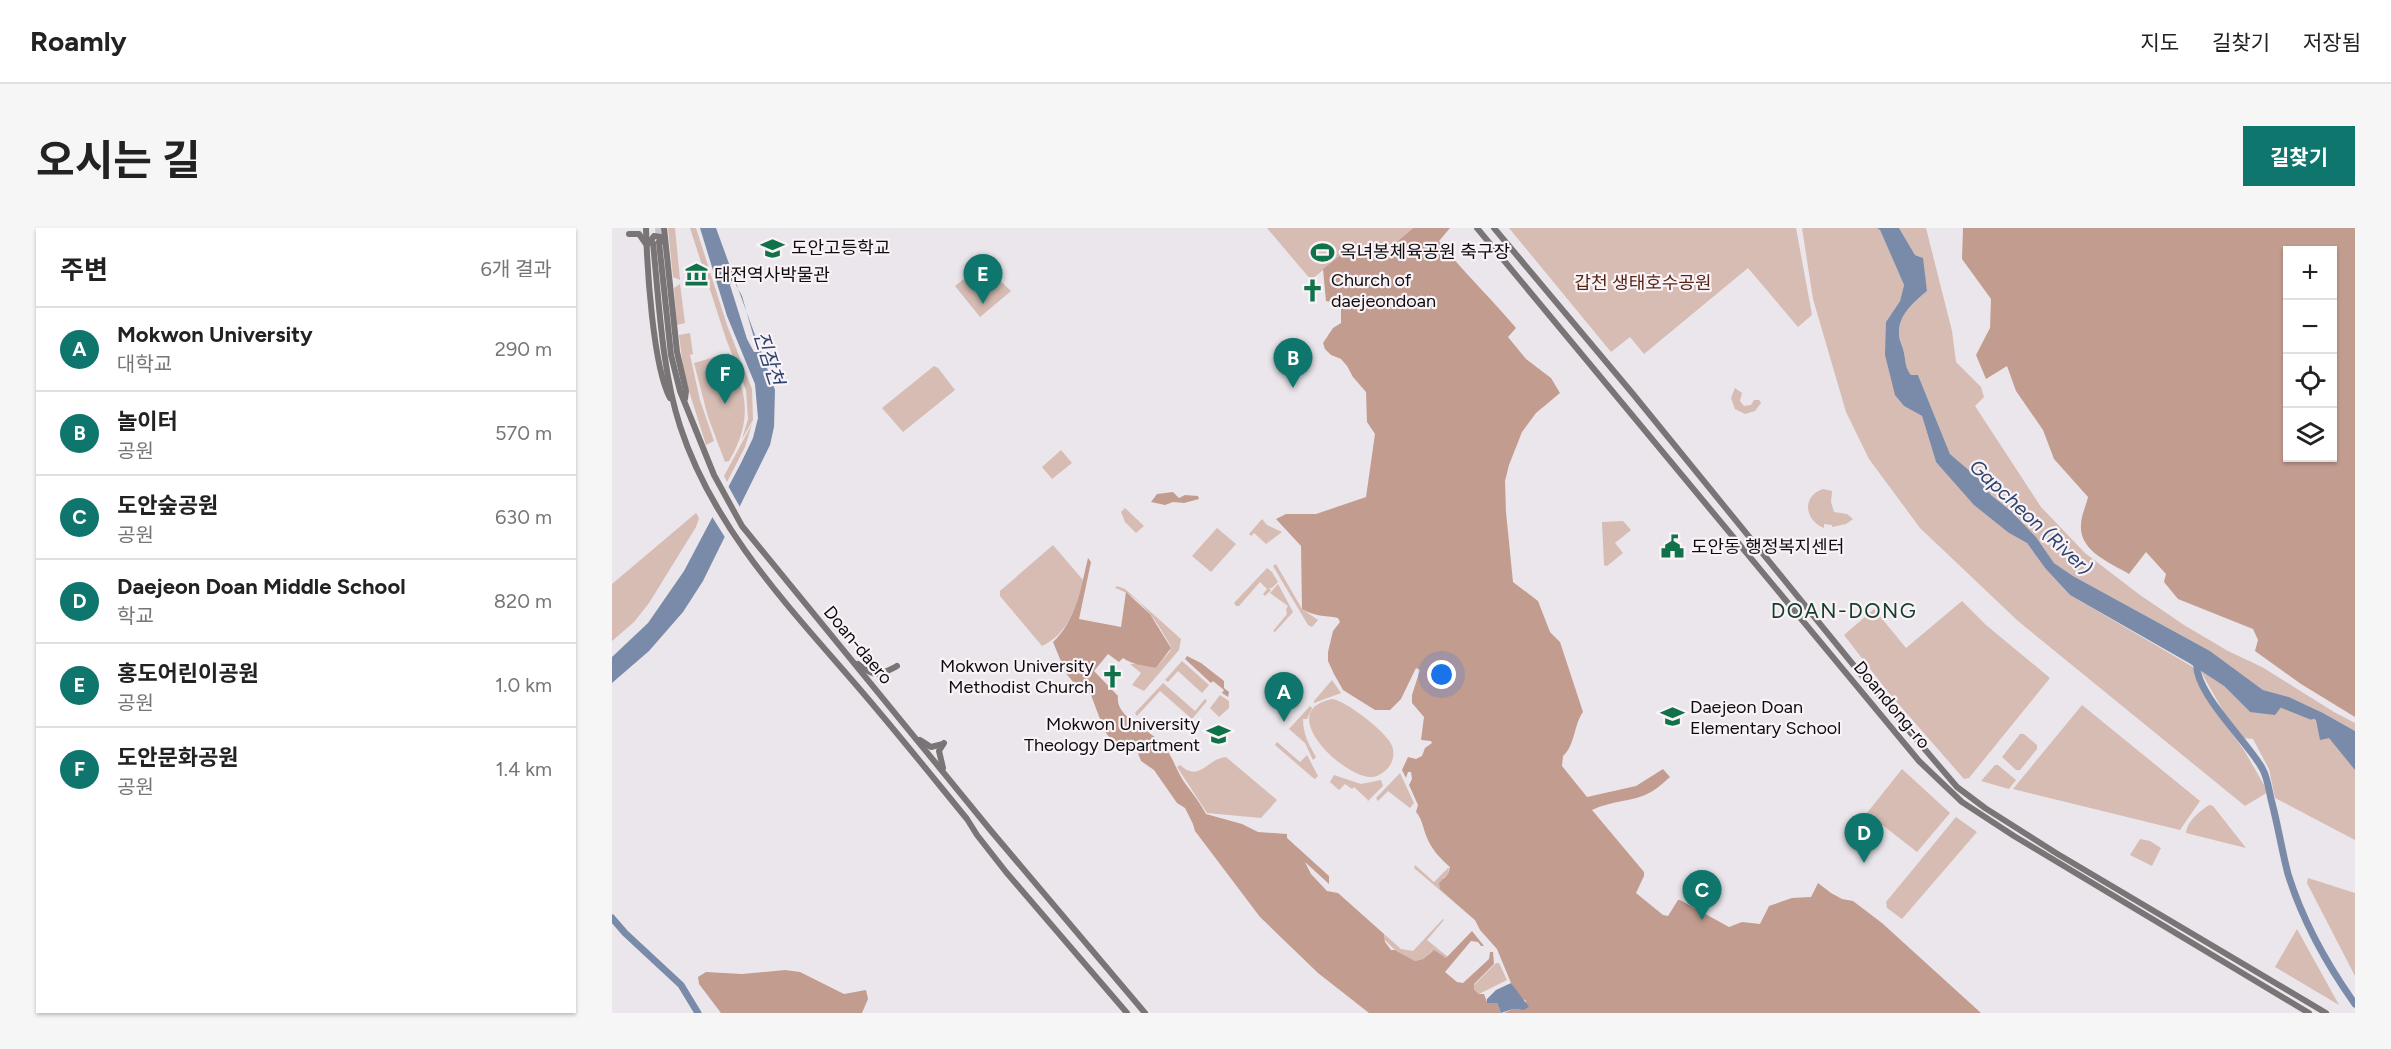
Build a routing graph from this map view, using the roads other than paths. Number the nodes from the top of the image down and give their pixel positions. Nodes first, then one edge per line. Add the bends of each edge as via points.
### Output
1 (646, 228) edge
2 (663, 228) edge
3 (1477, 228) edge
4 (1494, 228) edge
5 (629, 234) dead end
6 (658, 243) junction
7 (846, 654) junction
8 (897, 666) dead end
9 (915, 737) junction
10 (945, 774) junction
11 (2246, 965) junction
12 (2242, 972) junction
13 (1127, 1013) edge
14 (1145, 1013) edge
15 (2309, 1013) edge
16 (2326, 1013) edge

1 - 6 main road
2 - 6 main road
3 - 12 main road, Doandong-ro via 1942,785 1970,809 2014,837
4 - 11 main road, Doandong-ro via 1957,787 2021,831
5 - 6 main road
6 - 7 main road, Doan-daero via 685,399 717,481 742,526
6 - 13 main road, Doan-daero via 656,337 663,375 709,495 786,602 967,819 1006,872
7 - 8 main road via 873,674
7 - 9 main road, Doan-daero
9 - 10 main road, Doan-daero
9 - 10 main road via 931,747 944,743 939,755
10 - 14 main road, Doan-daero
11 - 12 main road
11 - 16 main road, Doandong-ro
12 - 15 main road, Doandong-ro

